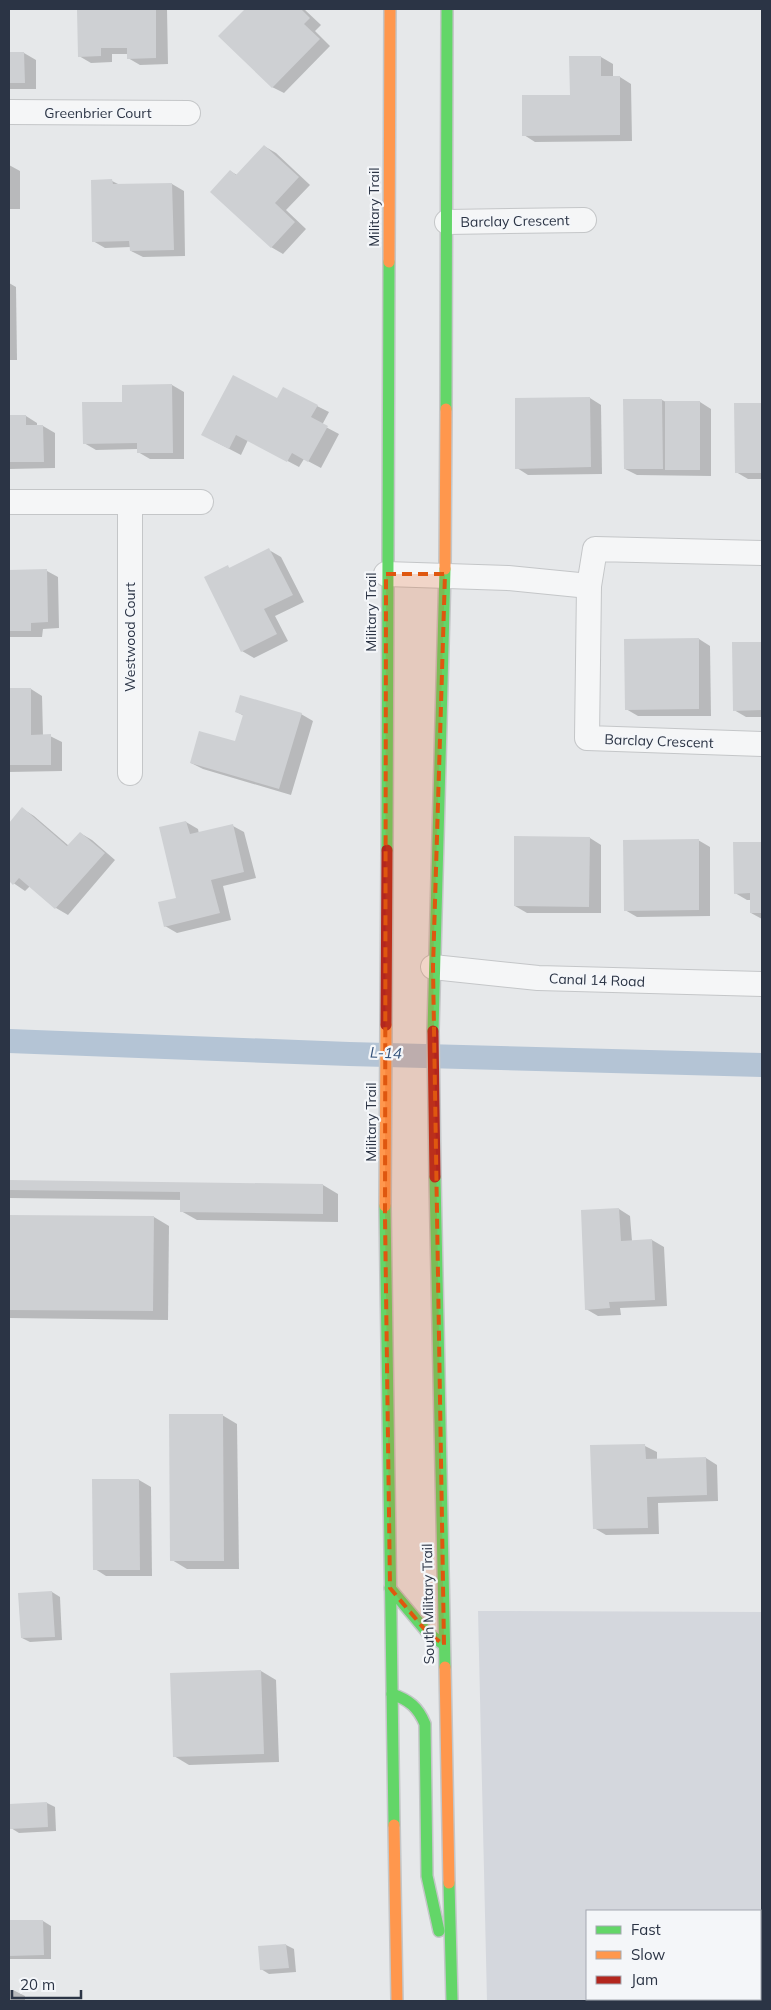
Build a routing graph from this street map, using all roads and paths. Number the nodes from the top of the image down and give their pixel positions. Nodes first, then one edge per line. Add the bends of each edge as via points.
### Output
1 (390, 9) edge
2 (447, 9) edge
3 (9, 112) edge
4 (188, 113) dead end
5 (584, 220) dead end
6 (447, 222) junction
7 (9, 502) edge
8 (130, 502) junction
9 (201, 502) dead end
10 (762, 553) edge
11 (386, 574) junction
12 (445, 574) junction
13 (589, 586) junction
14 (762, 744) edge
15 (130, 773) dead end
16 (433, 967) junction
17 (762, 984) edge
18 (390, 1588) junction
19 (444, 1644) junction
20 (392, 1694) junction
21 (452, 1998) edge
22 (397, 2001) edge

1 - 11 main road, Military Trail
2 - 6 main road
3 - 4 street, Greenbrier Court
5 - 6 street, Barclay Crescent
6 - 12 main road
7 - 8 street
8 - 9 street
8 - 15 street, Westwood Court
10 - 13 street, Barclay Crescent via 595,549
11 - 12 street
11 - 18 main road, Military Trail via 384,1216
12 - 13 street
12 - 16 main road
13 - 14 street, Barclay Crescent via 587,738
16 - 17 street, Canal 14 Road via 538,978
16 - 19 main road, South Military Trail
18 - 19 main road via 426,1632
18 - 20 main road
19 - 21 main road, South Military Trail
20 - 21 main road via 410,1700 421,1712 425,1724 427,1876
20 - 22 main road

